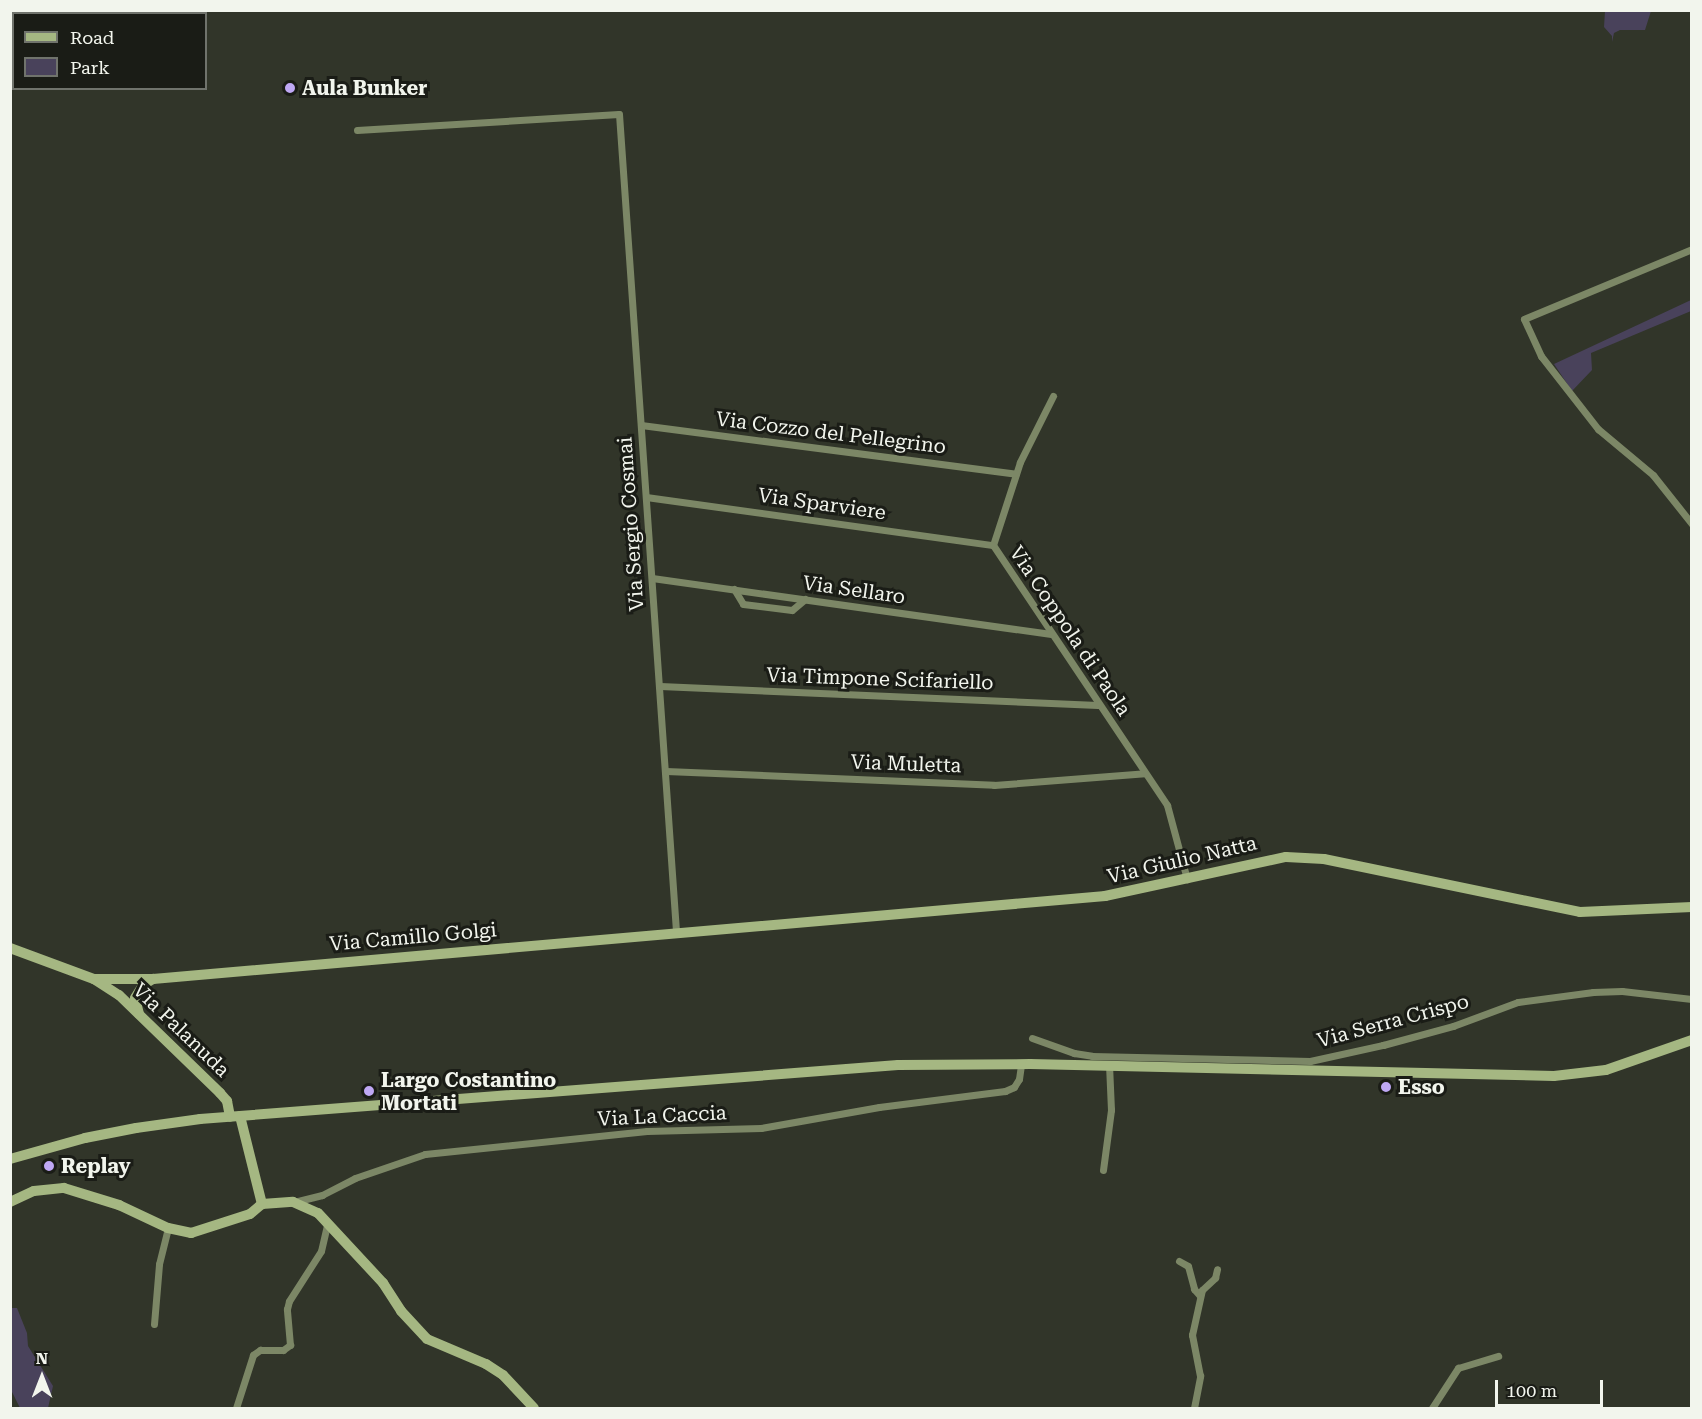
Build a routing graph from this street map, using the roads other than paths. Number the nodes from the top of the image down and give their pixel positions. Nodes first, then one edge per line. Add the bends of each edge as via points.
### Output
1 (357, 130) dead end
2 (1692, 249) edge
3 (1053, 396) dead end
4 (641, 425) junction
5 (1016, 474) junction
6 (646, 497) junction
7 (1692, 524) edge
8 (993, 546) junction
9 (652, 578) junction
10 (734, 589) junction
11 (805, 599) junction
12 (1051, 634) junction
13 (660, 686) junction
14 (1098, 705) junction
15 (666, 771) junction
16 (1145, 773) junction
17 (1187, 879) junction
18 (1692, 907) edge
19 (676, 932) junction
20 (10, 948) edge
21 (153, 979) junction
22 (94, 980) junction
23 (1692, 999) edge
24 (140, 1017) junction
25 (1032, 1038) dead end
26 (1692, 1040) edge
27 (1021, 1064) junction
28 (1109, 1065) junction
29 (235, 1116) junction
30 (10, 1159) edge
31 (1103, 1170) dead end
32 (10, 1202) edge
33 (293, 1202) junction
34 (262, 1203) junction
35 (327, 1225) junction
36 (168, 1228) junction
37 (1179, 1261) dead end
38 (1217, 1269) dead end
39 (1200, 1296) junction
40 (154, 1324) dead end
41 (1498, 1356) dead end
42 (236, 1408) edge
43 (534, 1408) edge
44 (1194, 1408) edge
45 (1432, 1408) edge

1 - 4 street, Via Sergio Cosmai via 619,114
2 - 7 street via 1524,319 1540,356 1598,429 1653,475
3 - 5 street, Via Coppola di Paola
4 - 5 street, Via Cozzo del Pellegrino
4 - 6 street, Via Sergio Cosmai
5 - 8 street, Via Coppola di Paola
6 - 8 street, Via Sparviere
6 - 9 street, Via Sergio Cosmai
8 - 12 street, Via Coppola di Paola
9 - 10 street, Via Sellaro
9 - 13 street, Via Sergio Cosmai
10 - 11 street, Via Sellaro
10 - 11 street via 743,604 792,610
11 - 12 street, Via Sellaro
12 - 14 street, Via Coppola di Paola
13 - 14 street, Via Timpone Scifariello
13 - 15 street, Via Sergio Cosmai
14 - 16 street, Via Coppola di Paola
15 - 16 street, Via Muletta via 994,784
15 - 19 street, Via Sergio Cosmai
16 - 17 street, Via Coppola di Paola via 1167,805
17 - 18 street, Via Giulio Natta via 1270,859 1303,856 1580,912
17 - 19 street, Via Giulio Natta via 1105,896
19 - 21 street, Via Camillo Golgi
20 - 22 street
21 - 22 street, Via Camillo Golgi
21 - 24 street via 143,985 135,998
22 - 24 street, Via Palanuda via 119,995
23 - 25 street, Via Serra Crispo via 1622,991 1518,1002 1433,1031 1310,1061 1092,1056
24 - 29 street, Via Palanuda via 220,1093
26 - 28 street via 1606,1070 1554,1076
27 - 28 street
27 - 29 street via 898,1065
27 - 33 street, Via La Caccia via 1019,1079 1005,1091 879,1107 761,1128 647,1131 424,1154 355,1178 322,1195
28 - 31 street via 1111,1110
29 - 30 street via 136,1128
29 - 34 street, Via Palanuda
32 - 36 street via 34,1191 64,1188 119,1205
33 - 34 street
33 - 35 street via 318,1213
34 - 36 street via 250,1214 205,1230 191,1233
35 - 42 street via 321,1251 289,1301 290,1345 283,1350 260,1350 253,1354
35 - 43 street via 383,1283 401,1311 428,1339 503,1375
36 - 40 street via 159,1264
37 - 39 street via 1188,1266
38 - 39 street via 1215,1278
39 - 44 street via 1193,1344 1200,1376
41 - 45 street via 1458,1368

